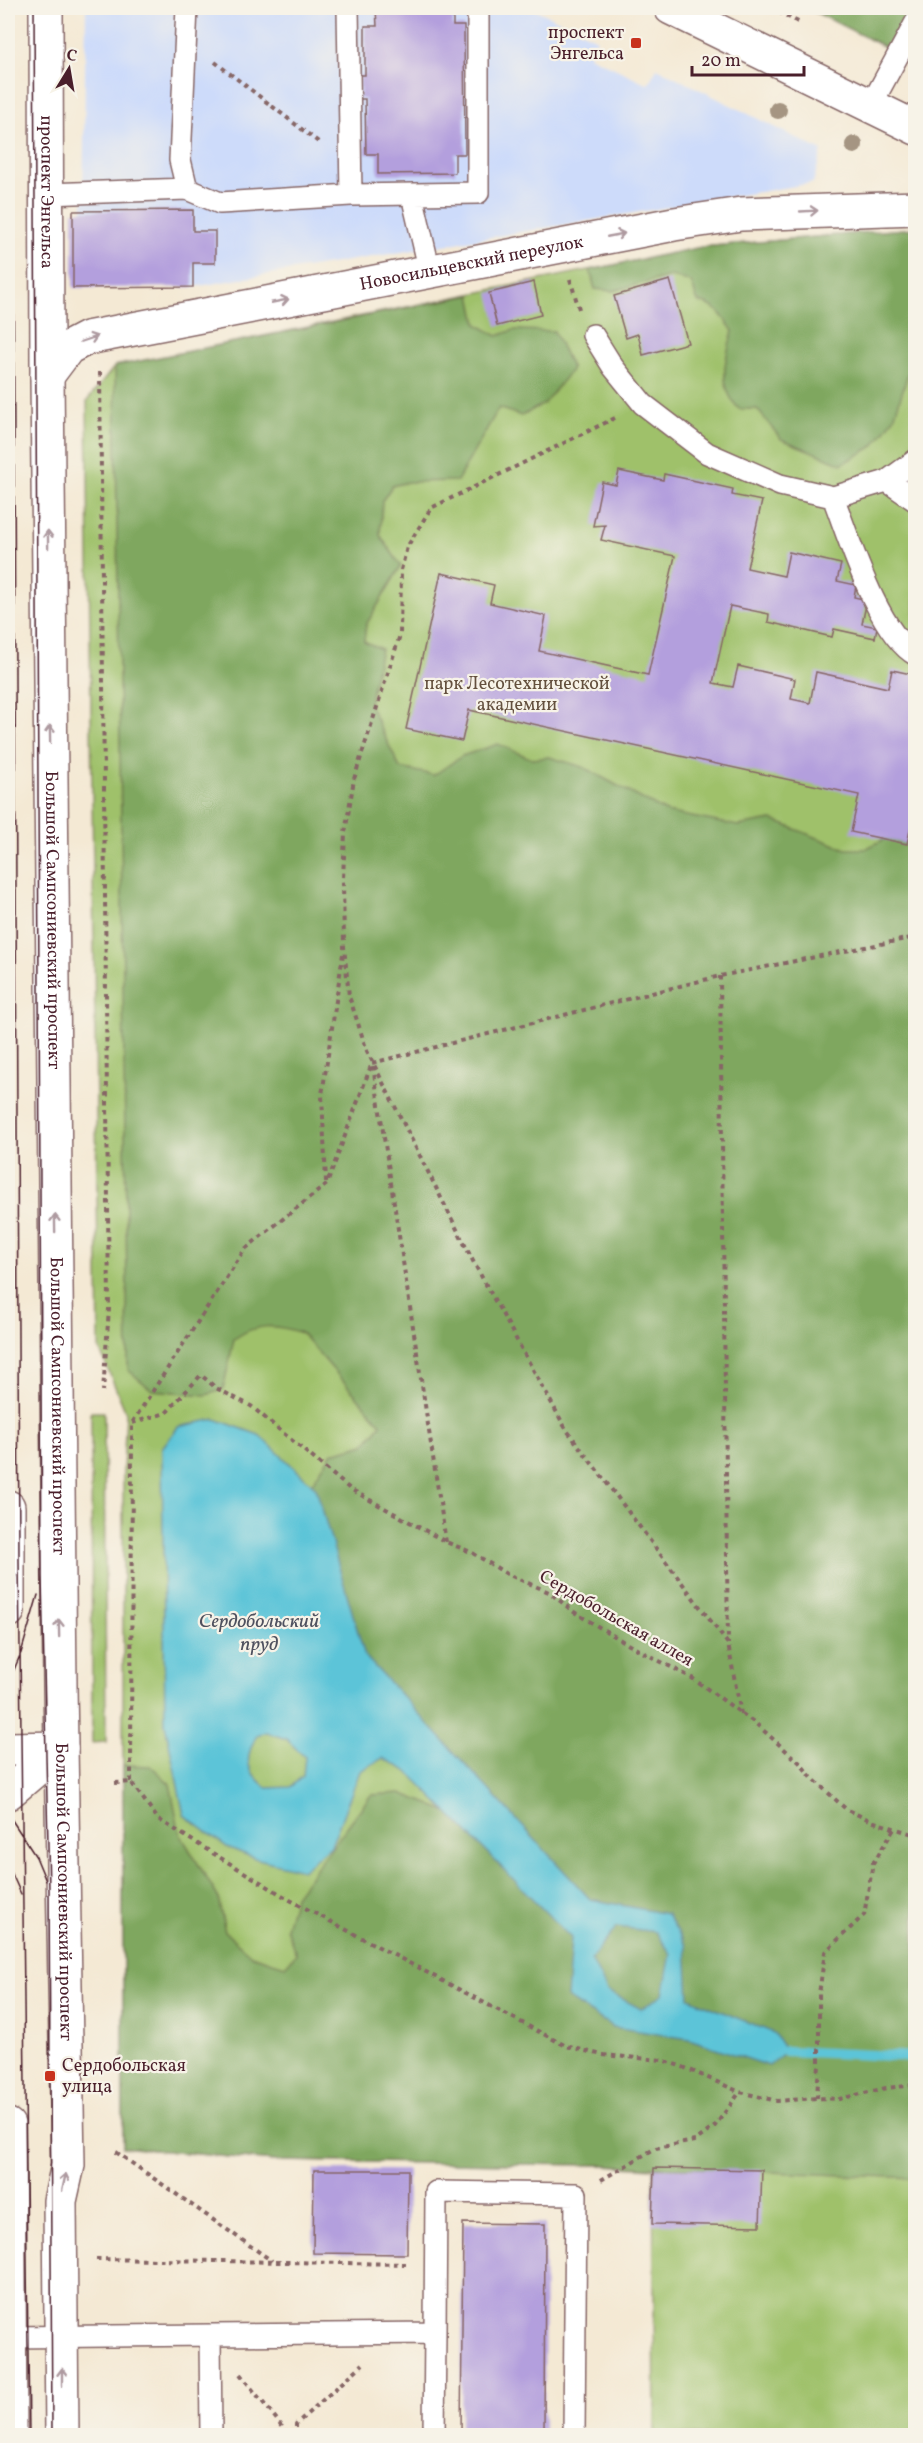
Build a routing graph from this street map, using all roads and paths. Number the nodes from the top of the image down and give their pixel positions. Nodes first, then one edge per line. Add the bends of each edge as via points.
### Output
1 (46, 8) edge
2 (187, 8) edge
3 (348, 8) edge
4 (478, 8) edge
5 (671, 8) edge
6 (770, 8) edge
7 (915, 22) edge
8 (800, 23) dead end
9 (186, 40) junction
10 (871, 105) junction
11 (915, 128) edge
12 (351, 167) junction
13 (187, 189) junction
14 (47, 194) junction
15 (351, 195) junction
16 (412, 195) junction
17 (915, 208) edge
18 (562, 246) junction
19 (430, 272) junction
20 (593, 335) joint
21 (99, 365) dead end
22 (47, 376) junction
23 (643, 404) junction
24 (915, 460) edge
25 (886, 481) junction
26 (833, 497) junction
27 (915, 501) edge
28 (915, 655) edge
29 (915, 937) edge
30 (344, 947) junction
31 (720, 976) junction
32 (372, 1063) junction
33 (327, 1184) junction
34 (104, 1390) dead end
35 (132, 1423) junction
36 (8, 1507) edge
37 (446, 1542) junction
38 (8, 1587) edge
39 (8, 1611) edge
40 (728, 1644) junction
41 (741, 1714) junction
42 (61, 1748) junction
43 (8, 1749) edge
44 (131, 1782) junction
45 (115, 1783) dead end
46 (8, 1793) edge
47 (894, 1829) junction
48 (915, 1835) edge
49 (915, 2085) edge
50 (740, 2092) junction
51 (817, 2098) junction
52 (8, 2125) edge
53 (116, 2152) dead end
54 (576, 2194) junction
55 (89, 2259) dead end
56 (272, 2262) junction
57 (436, 2264) junction
58 (398, 2334) junction
59 (435, 2334) junction
60 (210, 2336) junction
61 (9, 2337) junction
62 (62, 2337) junction
63 (10, 2436) edge
64 (62, 2436) edge
65 (211, 2436) edge
66 (290, 2436) edge
67 (296, 2436) edge
68 (434, 2436) edge
69 (574, 2436) edge

1 - 14 main road, проспект Энгельса
2 - 9 lane
3 - 12 lane
4 - 16 lane via 478,193
5 - 10 main road
6 - 8 path
7 - 10 lane
9 - 12 path
9 - 13 lane via 180,160
10 - 11 main road
12 - 15 lane
13 - 14 lane
13 - 15 lane via 220,203
14 - 22 main road, проспект Энгельса
15 - 16 lane
16 - 19 lane
18 -> 17 main road, Новосильцевский переулок via 707,218
18 - 19 main road, Новосильцевский переулок
18 - 20 path via 580,313
22 -> 19 main road, Новосильцевский переулок via 68,348 87,338
20 - 23 lane
21 - 34 path via 109,1309
42 -> 22 main road, Большой Сампсониевский проспект
23 - 26 lane via 707,453 780,485
23 - 30 path via 431,508 407,547 401,570 400,634 354,779 345,833
24 - 25 lane
25 - 26 lane
25 - 27 lane
26 - 28 lane via 880,613 905,649
29 - 31 path
30 - 32 path via 349,996
30 - 33 path via 322,1095
31 - 32 path
31 - 40 path
32 - 33 path
32 - 37 path
32 - 40 path via 474,1263 566,1429
33 - 35 path via 245,1249
35 - 37 path, Сердобольская аллея via 166,1413 201,1375 216,1388 251,1406 350,1489
35 - 44 path
36 - 38 main road
37 - 41 path, Сердобольская аллея via 549,1592 574,1612 692,1678
38 - 39 main road
40 - 41 path
41 - 47 path, Сердобольская аллея via 799,1762 847,1810
42 - 43 main road
42 - 46 main road
62 -> 42 main road, Большой Сампсониевский проспект via 60,2201 68,2165
44 - 45 path
44 - 50 path via 158,1819 215,1855 290,1900 547,2037 584,2052 662,2060
47 - 48 path, Сердобольская аллея
47 - 51 path via 873,1863 864,1915 825,1952 819,1994
49 - 51 path via 839,2099
50 - 51 path via 777,2101
50 - 54 path via 714,2127 695,2141 656,2148
52 - 61 main road
53 - 56 path
54 - 57 lane via 436,2192
54 - 69 lane
55 - 56 path
56 - 57 path
57 - 59 lane
58 - 59 lane
58 - 60 lane
58 - 67 path via 296,2424
59 - 68 lane
60 - 62 lane
60 - 65 lane
60 - 66 path
61 - 62 lane
61 - 63 main road
64 -> 62 main road, Большой Сампсониевский проспект

